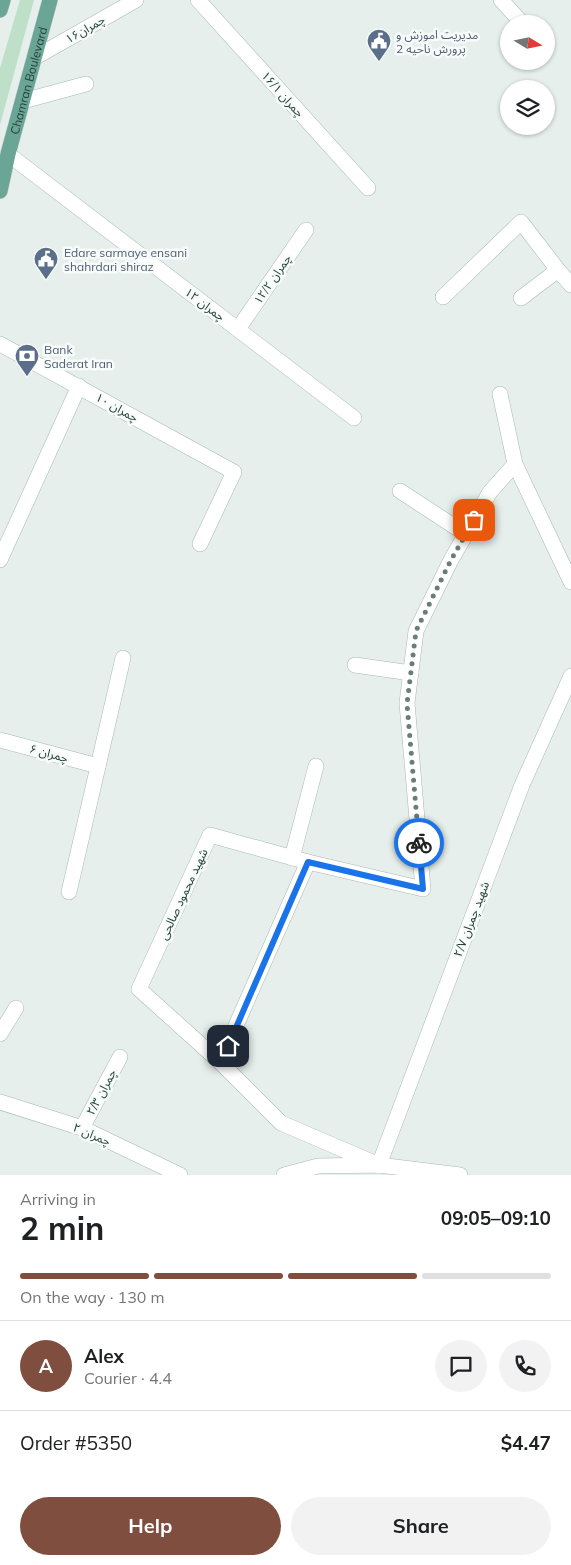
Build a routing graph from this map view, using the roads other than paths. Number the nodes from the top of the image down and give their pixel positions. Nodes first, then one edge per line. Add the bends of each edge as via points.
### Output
1 (3, 0) edge
2 (50, 0) edge
3 (136, 0) edge
4 (198, 0) edge
5 (501, 0) edge
6 (0, 10) edge
7 (515, 15) edge
8 (34, 58) junction
9 (86, 84) dead end
10 (23, 101) junction
11 (8, 154) junction
12 (368, 188) dead end
13 (0, 191) edge
14 (306, 230) dead end
15 (558, 270) junction
16 (571, 284) edge
17 (443, 297) dead end
18 (521, 298) dead end
19 (238, 329) junction
20 (0, 344) edge
21 (79, 386) junction
22 (500, 394) dead end
23 (354, 418) dead end
24 (515, 464) junction
25 (400, 491) dead end
26 (466, 534) junction
27 (200, 544) dead end
28 (0, 560) edge
29 (571, 582) edge
30 (123, 658) dead end
31 (355, 665) dead end
32 (411, 673) junction
33 (571, 676) edge
34 (0, 740) edge
35 (98, 766) junction
36 (316, 766) dead end
37 (292, 858) junction
38 (308, 862) junction
39 (69, 892) dead end
40 (16, 1008) dead end
41 (0, 1034) edge
42 (120, 1057) dead end
43 (220, 1062) junction
44 (0, 1102) edge
45 (82, 1128) junction
46 (379, 1165) junction
47 (180, 1175) edge
48 (284, 1175) edge
49 (460, 1175) edge

1 - 6 main road
2 - 8 main road, Chamran Boulevard
3 - 8 street, چمران۱۶
4 - 12 street, ۱۶/۱ چمران
5 - 7 street
8 - 10 main road, Chamran Boulevard
9 - 10 street
10 - 11 main road, Chamran Boulevard
11 - 13 main road, Chamran Boulevard
11 - 19 street, ۱۲ چمران
14 - 19 street, ۱۲/۲ چمران
15 - 16 street
15 - 17 street via 522,222
15 - 18 street
19 - 23 street, ۱۲ چمران
20 - 21 street, ۱۰ چمران
21 - 27 street, ۱۰ چمران via 234,472
21 - 28 street
22 - 24 street
24 - 26 street, شهید محمود صالحی via 490,492
24 - 29 street
25 - 26 street
26 - 32 street, شهید محمود صالحی via 416,631
30 - 35 street
31 - 32 street
32 - 38 street, شهید محمود صالحی via 407,704 423,889
33 - 46 street, ۲/۷ شهید چمران via 522,785
34 - 35 street, ۶ چمران
35 - 39 street
36 - 37 street
37 - 38 street, شهید محمود صالحی
37 - 43 street, شهید محمود صالحی via 210,836 138,989
38 - 43 street
40 - 41 street
42 - 45 street, ۲/۳ چمران
43 - 46 street, شهید محمود صالحی via 281,1122
44 - 45 street, ۲ چمران
45 - 47 street, ۲ چمران
46 - 48 street via 318,1166
46 - 49 street

